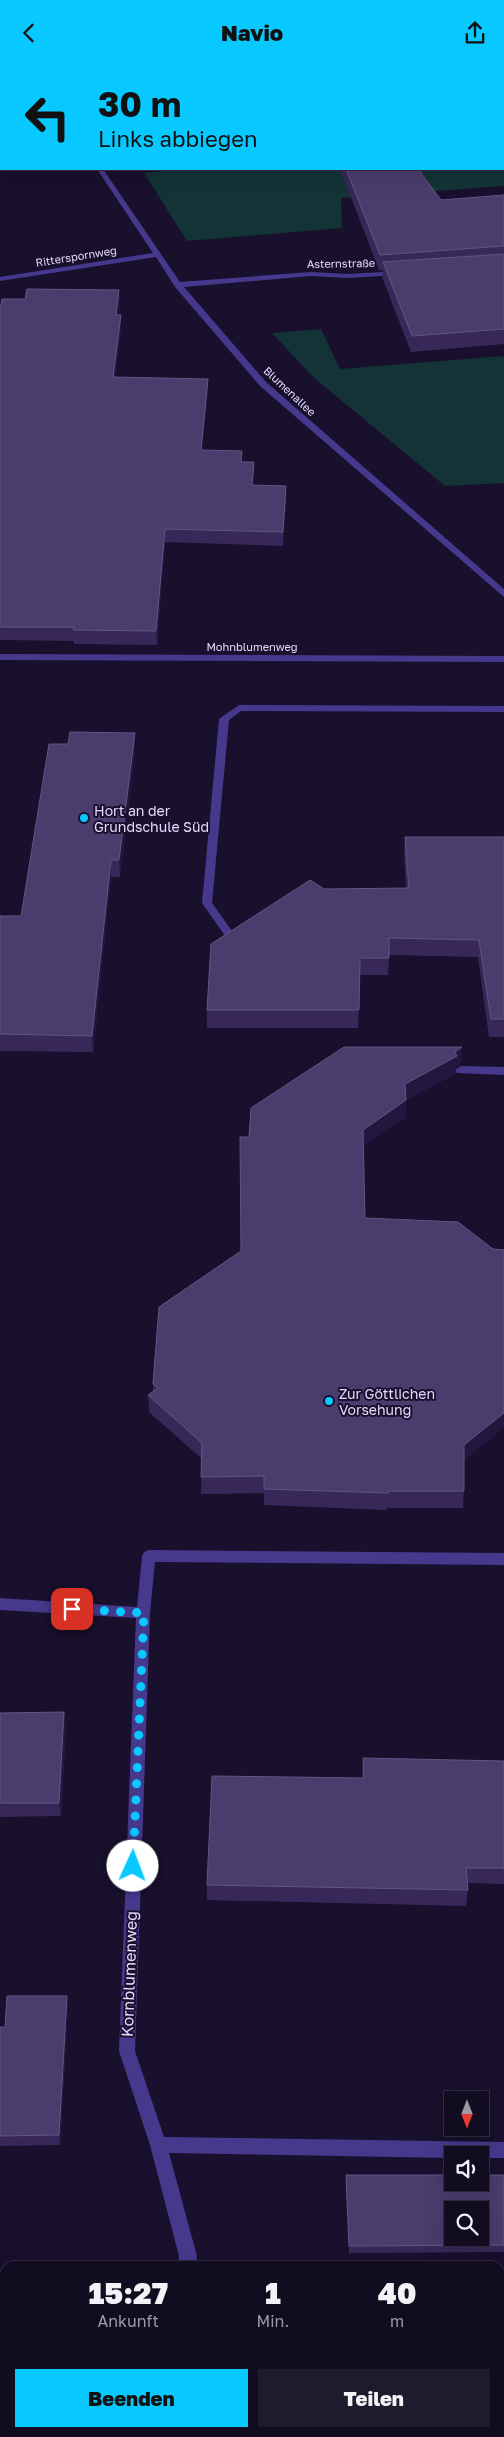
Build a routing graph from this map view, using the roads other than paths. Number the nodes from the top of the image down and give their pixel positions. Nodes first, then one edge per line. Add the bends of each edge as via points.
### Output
1 (101, 170) edge
2 (156, 255) junction
3 (406, 272) edge
4 (0, 279) edge
5 (178, 285) junction
6 (504, 594) edge
7 (0, 657) edge
8 (504, 659) edge
9 (504, 709) edge
10 (232, 938) edge
11 (461, 1070) edge
12 (504, 1071) edge
13 (504, 1559) edge
14 (0, 1605) edge
15 (144, 1613) junction
16 (158, 2145) junction
17 (504, 2150) edge
18 (188, 2261) edge

1 - 2 street, Blumenallee
2 - 4 street, Ritterspornweg
2 - 5 street, Blumenallee
3 - 5 street, Asternstraße via 347,277 311,274
5 - 6 street, Blumenallee via 263,384
7 - 8 street, Mohnblumenweg
9 - 10 street via 239,707 224,719 207,903
11 - 12 street
13 - 15 street, Kornblumenweg via 149,1556
14 - 15 street
15 - 16 street, Kornblumenweg via 127,2051
16 - 17 street
16 - 18 street, Kornblumenweg

